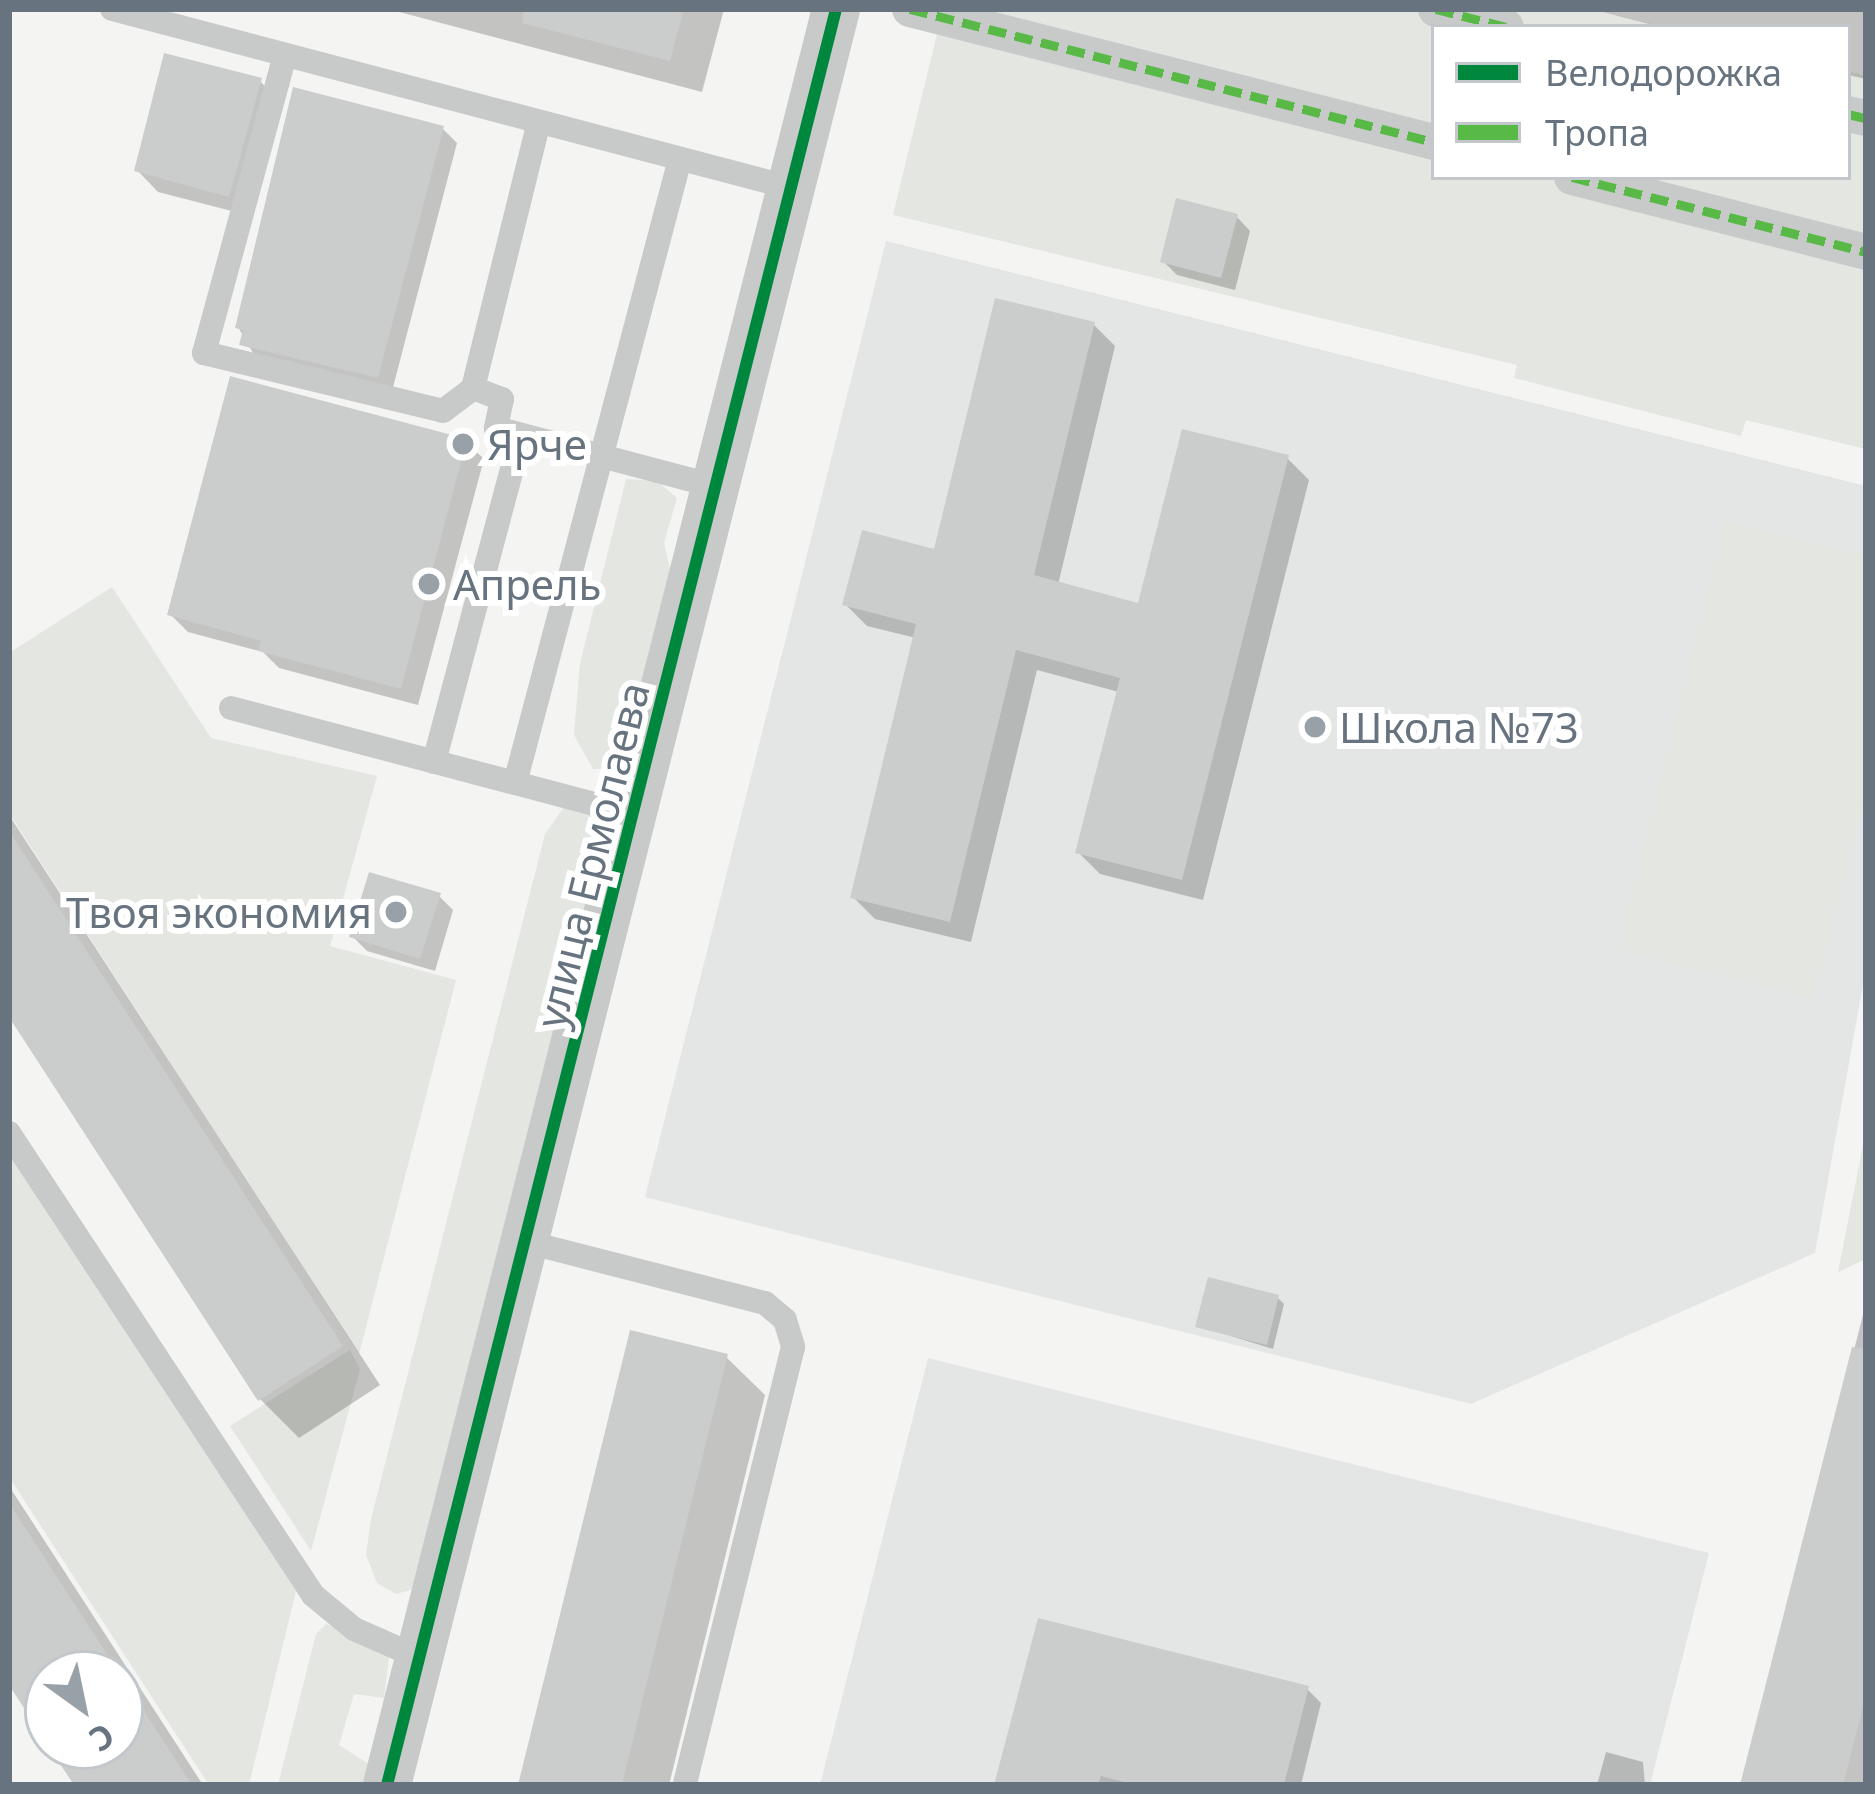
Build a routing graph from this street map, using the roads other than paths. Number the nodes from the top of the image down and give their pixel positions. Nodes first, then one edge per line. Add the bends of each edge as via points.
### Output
1 (112, 9) edge
2 (836, 9) edge
3 (910, 9) edge
4 (1436, 9) edge
5 (1495, 24) edge
6 (285, 55) junction
7 (539, 122) junction
8 (1431, 141) edge
9 (680, 159) junction
10 (1584, 180) edge
11 (792, 188) junction
12 (1866, 252) edge
13 (472, 388) junction
14 (521, 435) junction
15 (601, 456) junction
16 (718, 487) junction
17 (231, 708) dead end
18 (434, 762) junction
19 (515, 783) junction
20 (637, 815) junction
21 (9, 1133) edge
22 (527, 1243) junction
23 (420, 1658) junction
24 (387, 1785) edge
25 (685, 1785) edge

1 - 6 lane
2 - 11 street, улица Ермолаева
3 - 8 street
4 - 5 street
6 - 7 lane
6 - 13 lane via 204,353 443,411
7 - 9 lane
7 - 13 lane
9 - 11 lane
9 - 15 lane
10 - 12 street
11 - 16 street, улица Ермолаева
13 - 14 lane via 502,399 496,428
14 - 15 lane
14 - 18 lane
15 - 16 lane
15 - 19 lane
16 - 20 street, улица Ермолаева
17 - 18 lane
18 - 19 lane
19 - 20 lane
20 - 22 street, улица Ермолаева
21 - 23 lane via 313,1595 354,1629
22 - 23 street, улица Ермолаева
22 - 25 lane via 765,1304 785,1321 793,1347
23 - 24 street, улица Ермолаева

